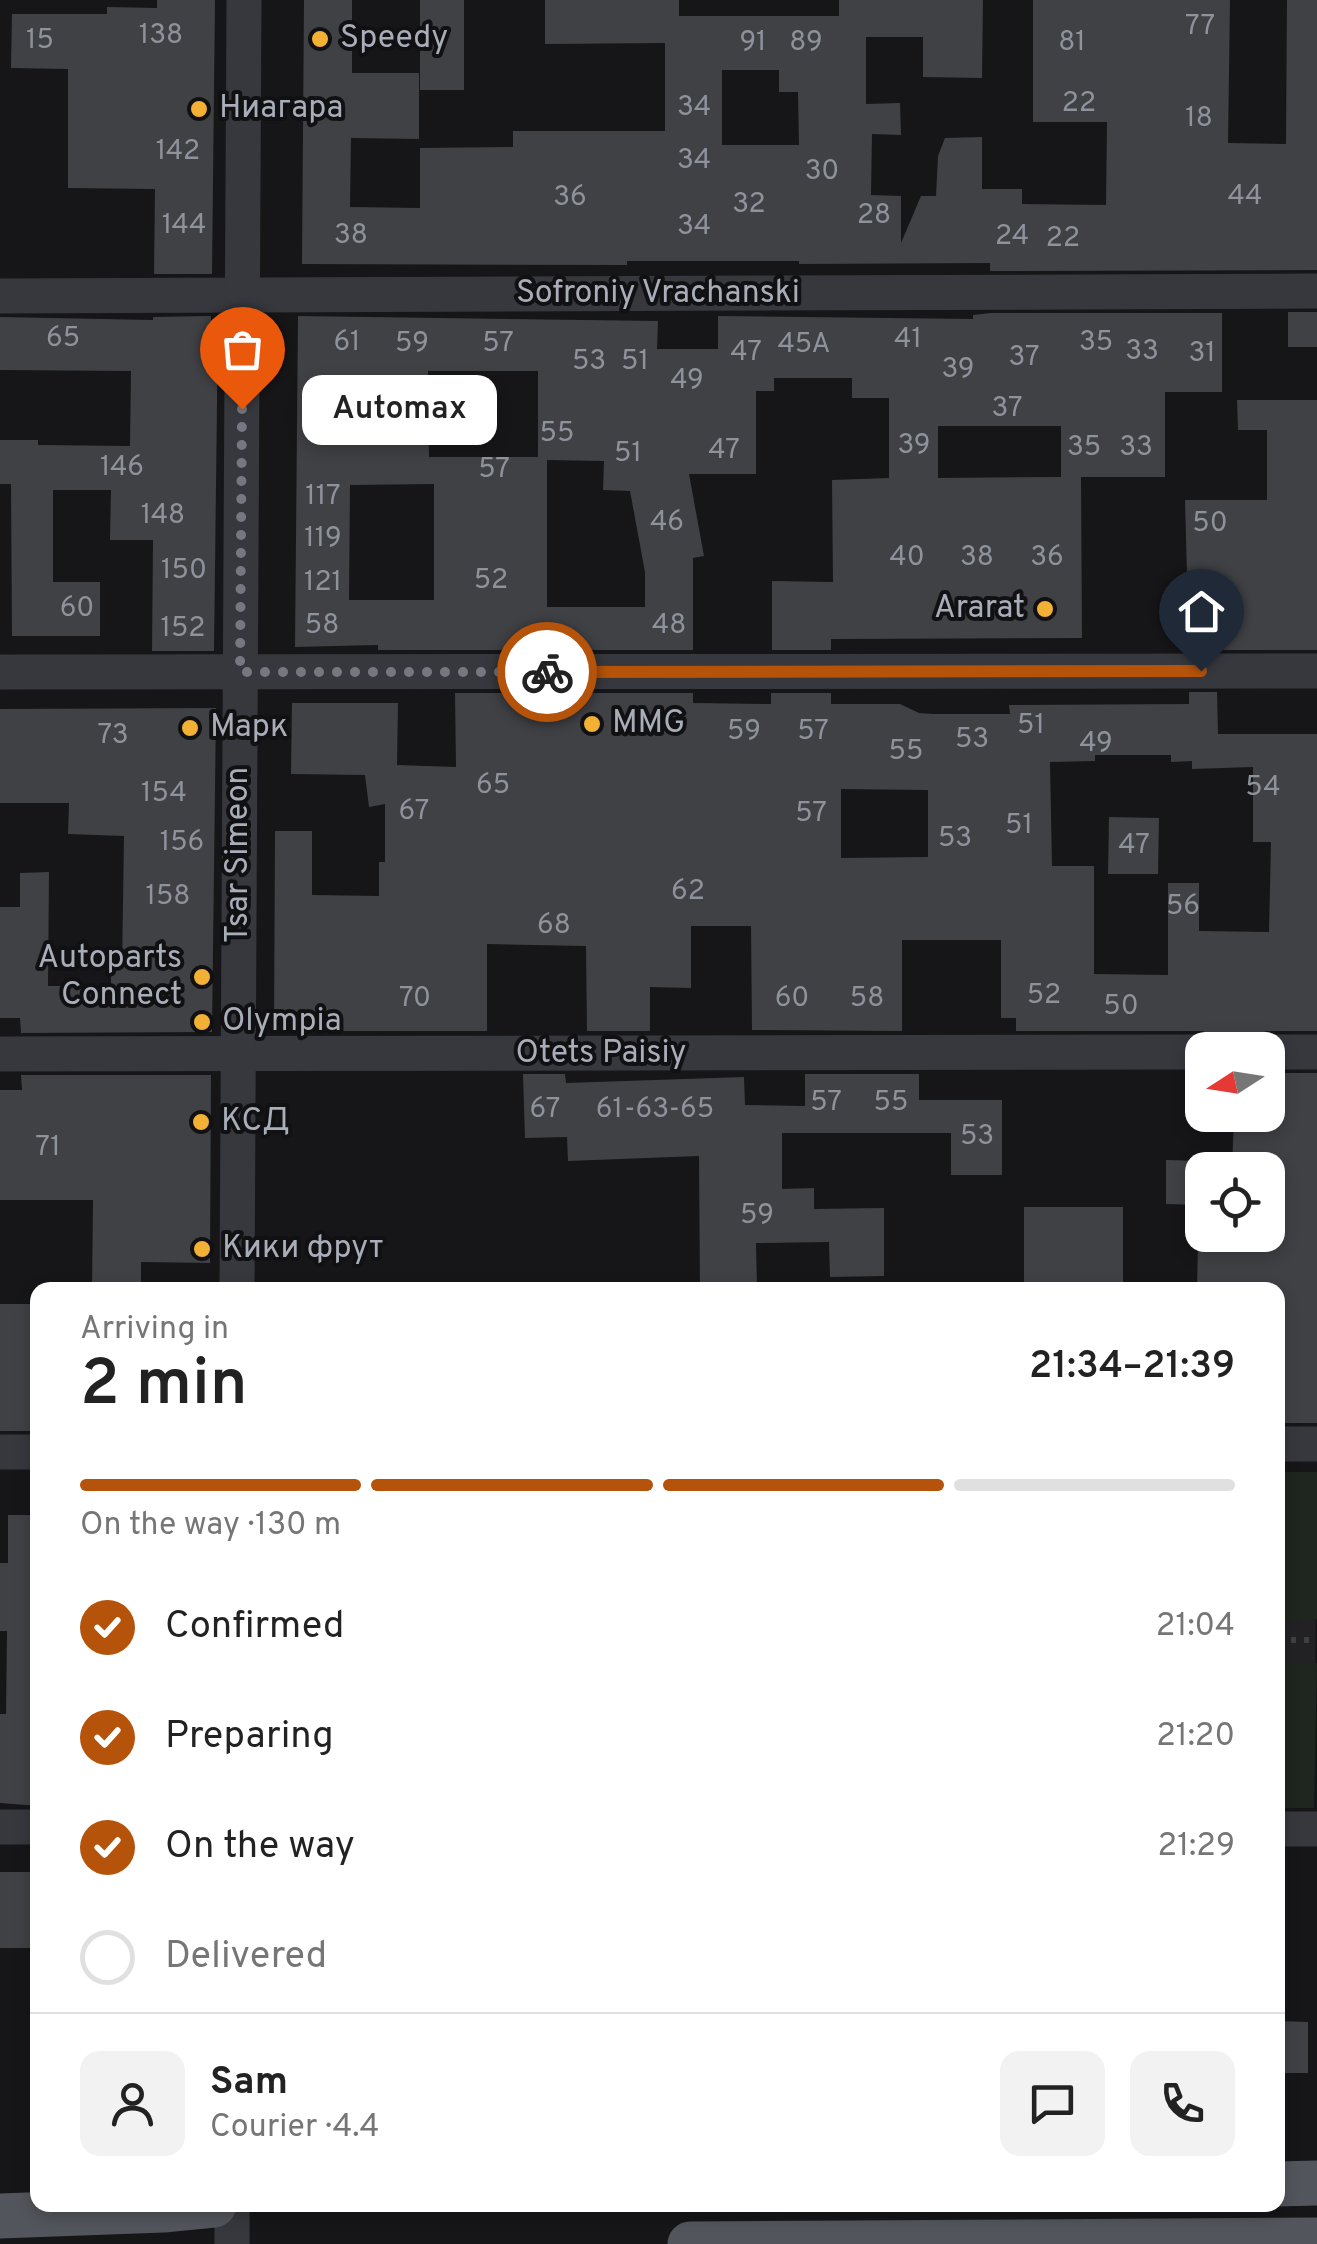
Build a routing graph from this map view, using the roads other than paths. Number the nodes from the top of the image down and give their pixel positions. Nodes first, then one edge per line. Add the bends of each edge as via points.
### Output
1 (244, 0) edge
2 (1317, 291) edge
3 (0, 296) edge
4 (242, 296) junction
5 (1317, 670) edge
6 (0, 672) edge
7 (240, 672) junction
8 (1185, 1052) edge
9 (1285, 1052) edge
10 (1317, 1052) edge
11 (0, 1054) edge
12 (237, 1054) junction
13 (237, 1282) edge
14 (1285, 1444) edge
15 (1317, 1444) edge
16 (0, 1452) edge
17 (30, 1452) edge
18 (0, 1827) edge
19 (30, 1827) edge
20 (1285, 1829) edge
21 (1317, 1830) edge
22 (1285, 2184) edge
23 (1317, 2184) edge
24 (78, 2212) edge
25 (232, 2212) edge
26 (0, 2216) edge
27 (1317, 2240) edge
28 (232, 2244) edge
29 (690, 2244) edge

1 - 4 street, Tsar Simeon
2 - 4 street, Sofroniy Vrachanski
3 - 4 street, Sofroniy Vrachanski
4 - 7 street, Tsar Simeon
5 - 7 street
6 - 7 street
7 - 12 street, Tsar Simeon
8 - 12 street, Otets Paisiy
9 - 10 street
11 - 12 street, Otets Paisiy
12 - 13 street, Tsar Simeon
14 - 15 street
16 - 17 street
18 - 19 street
20 - 21 street
22 - 23 main road
24 - 26 main road
25 - 28 street
27 - 29 main road

